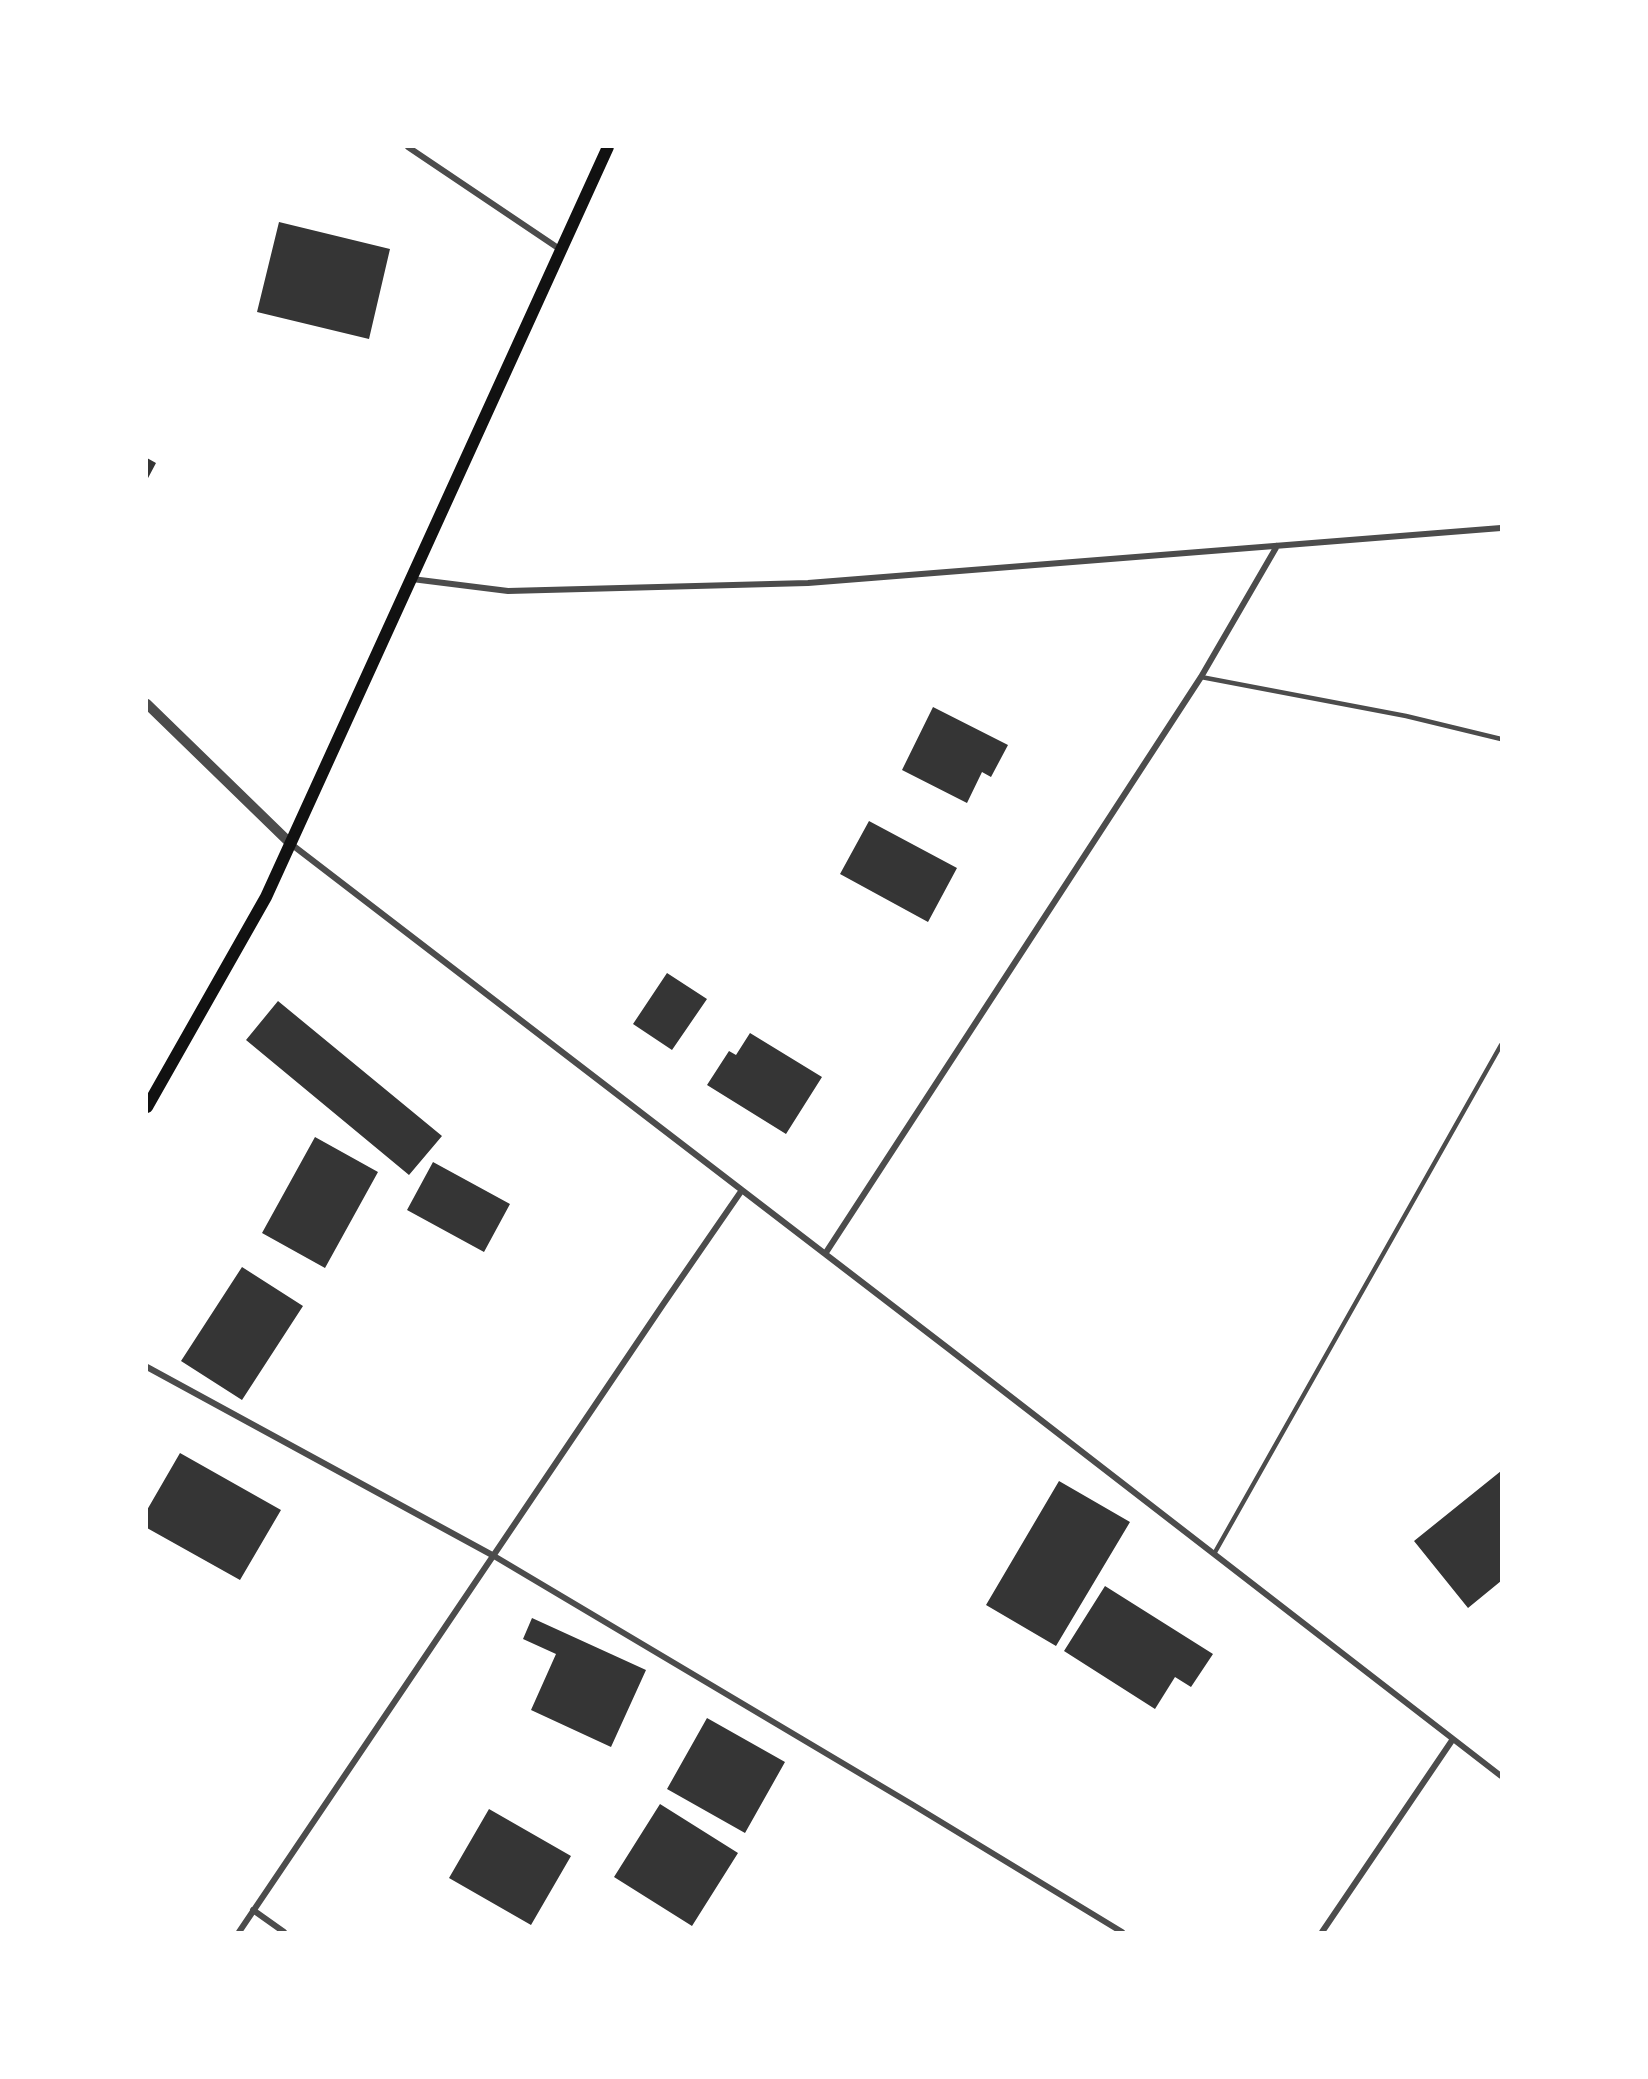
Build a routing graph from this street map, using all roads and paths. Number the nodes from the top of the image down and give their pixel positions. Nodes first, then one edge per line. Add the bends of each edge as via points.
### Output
1 (408, 147) edge
2 (608, 147) edge
3 (561, 250) junction
4 (1501, 528) edge
5 (1277, 546) junction
6 (411, 579) junction
7 (1201, 677) junction
8 (147, 704) edge
9 (1501, 739) edge
10 (291, 844) junction
11 (1501, 1045) edge
12 (147, 1107) edge
13 (742, 1190) junction
14 (825, 1254) junction
15 (147, 1367) edge
16 (1214, 1554) junction
17 (494, 1556) junction
18 (1453, 1739) junction
19 (1501, 1776) edge
20 (254, 1910) junction
21 (239, 1932) edge
22 (284, 1932) edge
23 (1122, 1932) edge
24 (1322, 1932) edge

1 - 3 street
2 - 3 main road
3 - 6 main road
4 - 5 street
5 - 6 street via 808,583 508,591
5 - 7 street
6 - 10 main road
7 - 9 lane via 1406,716
7 - 14 street
8 - 10 street
10 - 12 main road via 266,897
10 - 13 street
11 - 16 lane
13 - 14 street
13 - 17 street
14 - 16 street
15 - 17 street
16 - 18 street
17 - 20 street
17 - 23 street
18 - 19 street
18 - 24 street
20 - 21 street
20 - 22 street

